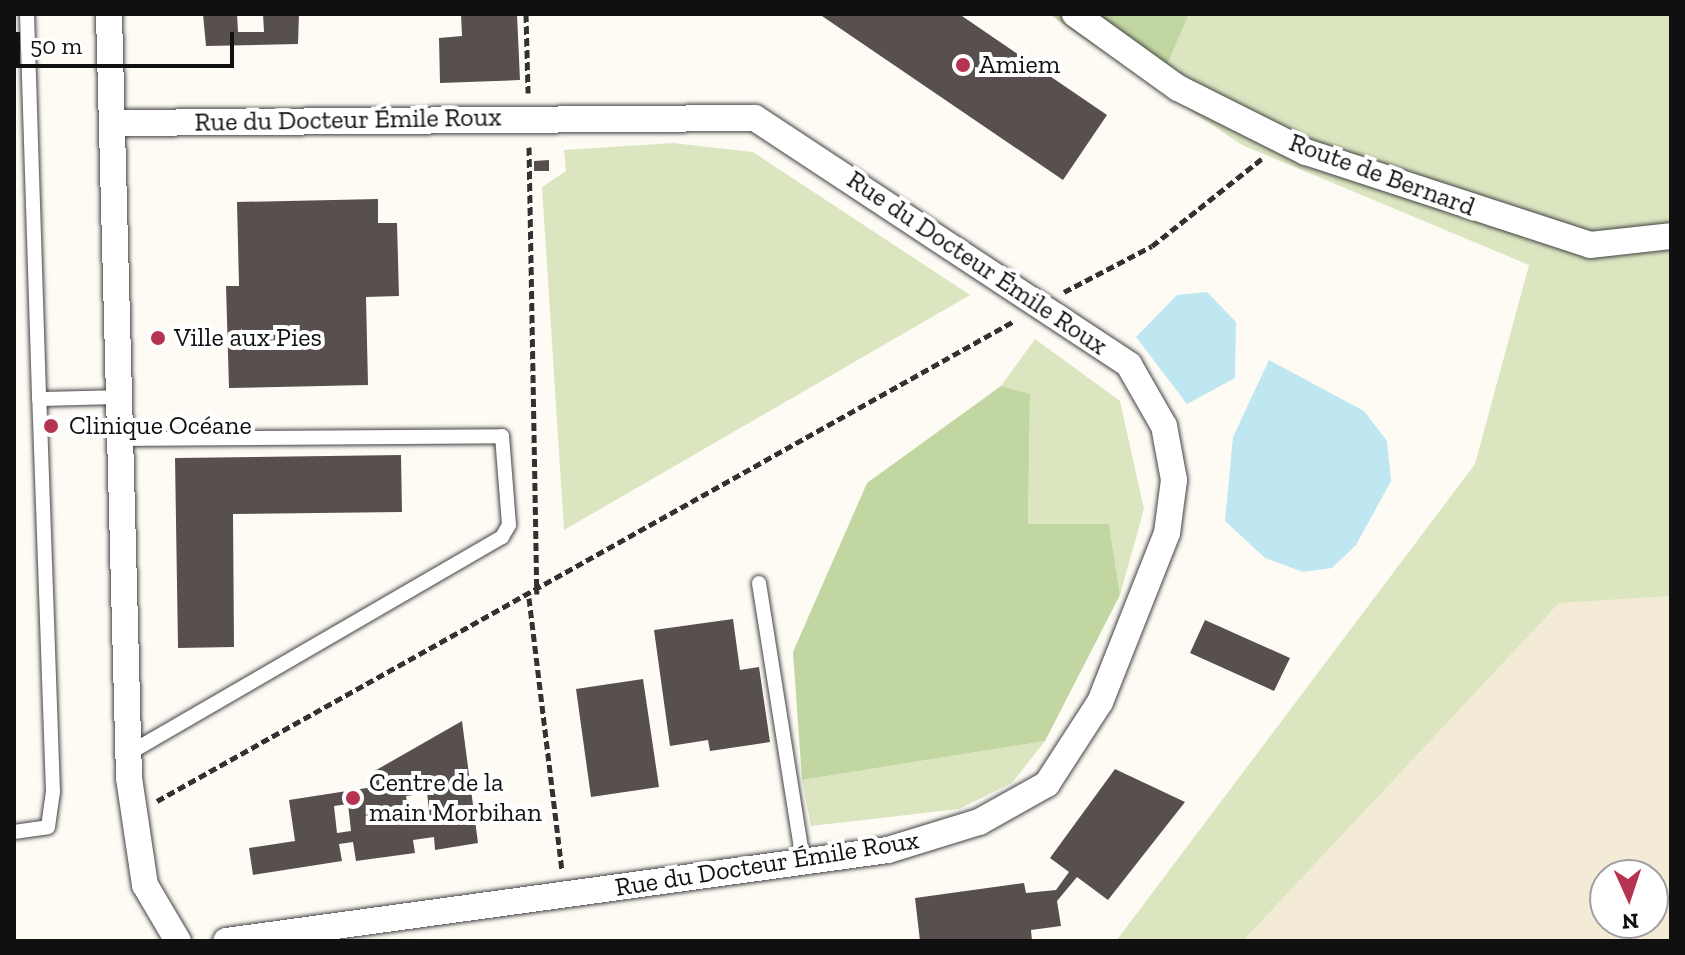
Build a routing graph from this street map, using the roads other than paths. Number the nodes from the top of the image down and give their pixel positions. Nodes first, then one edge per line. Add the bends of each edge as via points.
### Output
1 (27, 14) edge
2 (109, 14) edge
3 (1075, 14) edge
4 (114, 123) junction
5 (1671, 236) edge
6 (119, 397) junction
7 (39, 399) junction
8 (120, 439) junction
9 (759, 583) dead end
10 (127, 754) junction
11 (14, 832) edge
12 (803, 862) junction
13 (178, 941) edge
14 (226, 941) edge

1 - 7 lane
2 - 4 street
3 - 5 street, Route de Bernard via 1178,88 1281,139 1590,245
4 - 6 street
4 - 12 street, Rue du Docteur Émile Roux via 755,118 1045,304 1129,365 1164,426 1174,480 1167,533 1100,702 1047,784 979,822 915,845
6 - 7 lane
6 - 8 street
7 - 11 lane via 53,792 48,827
8 - 10 street
8 - 10 lane via 502,436 509,525 502,537
9 - 12 lane
10 - 13 street via 145,885
12 - 14 street, Rue du Docteur Émile Roux

